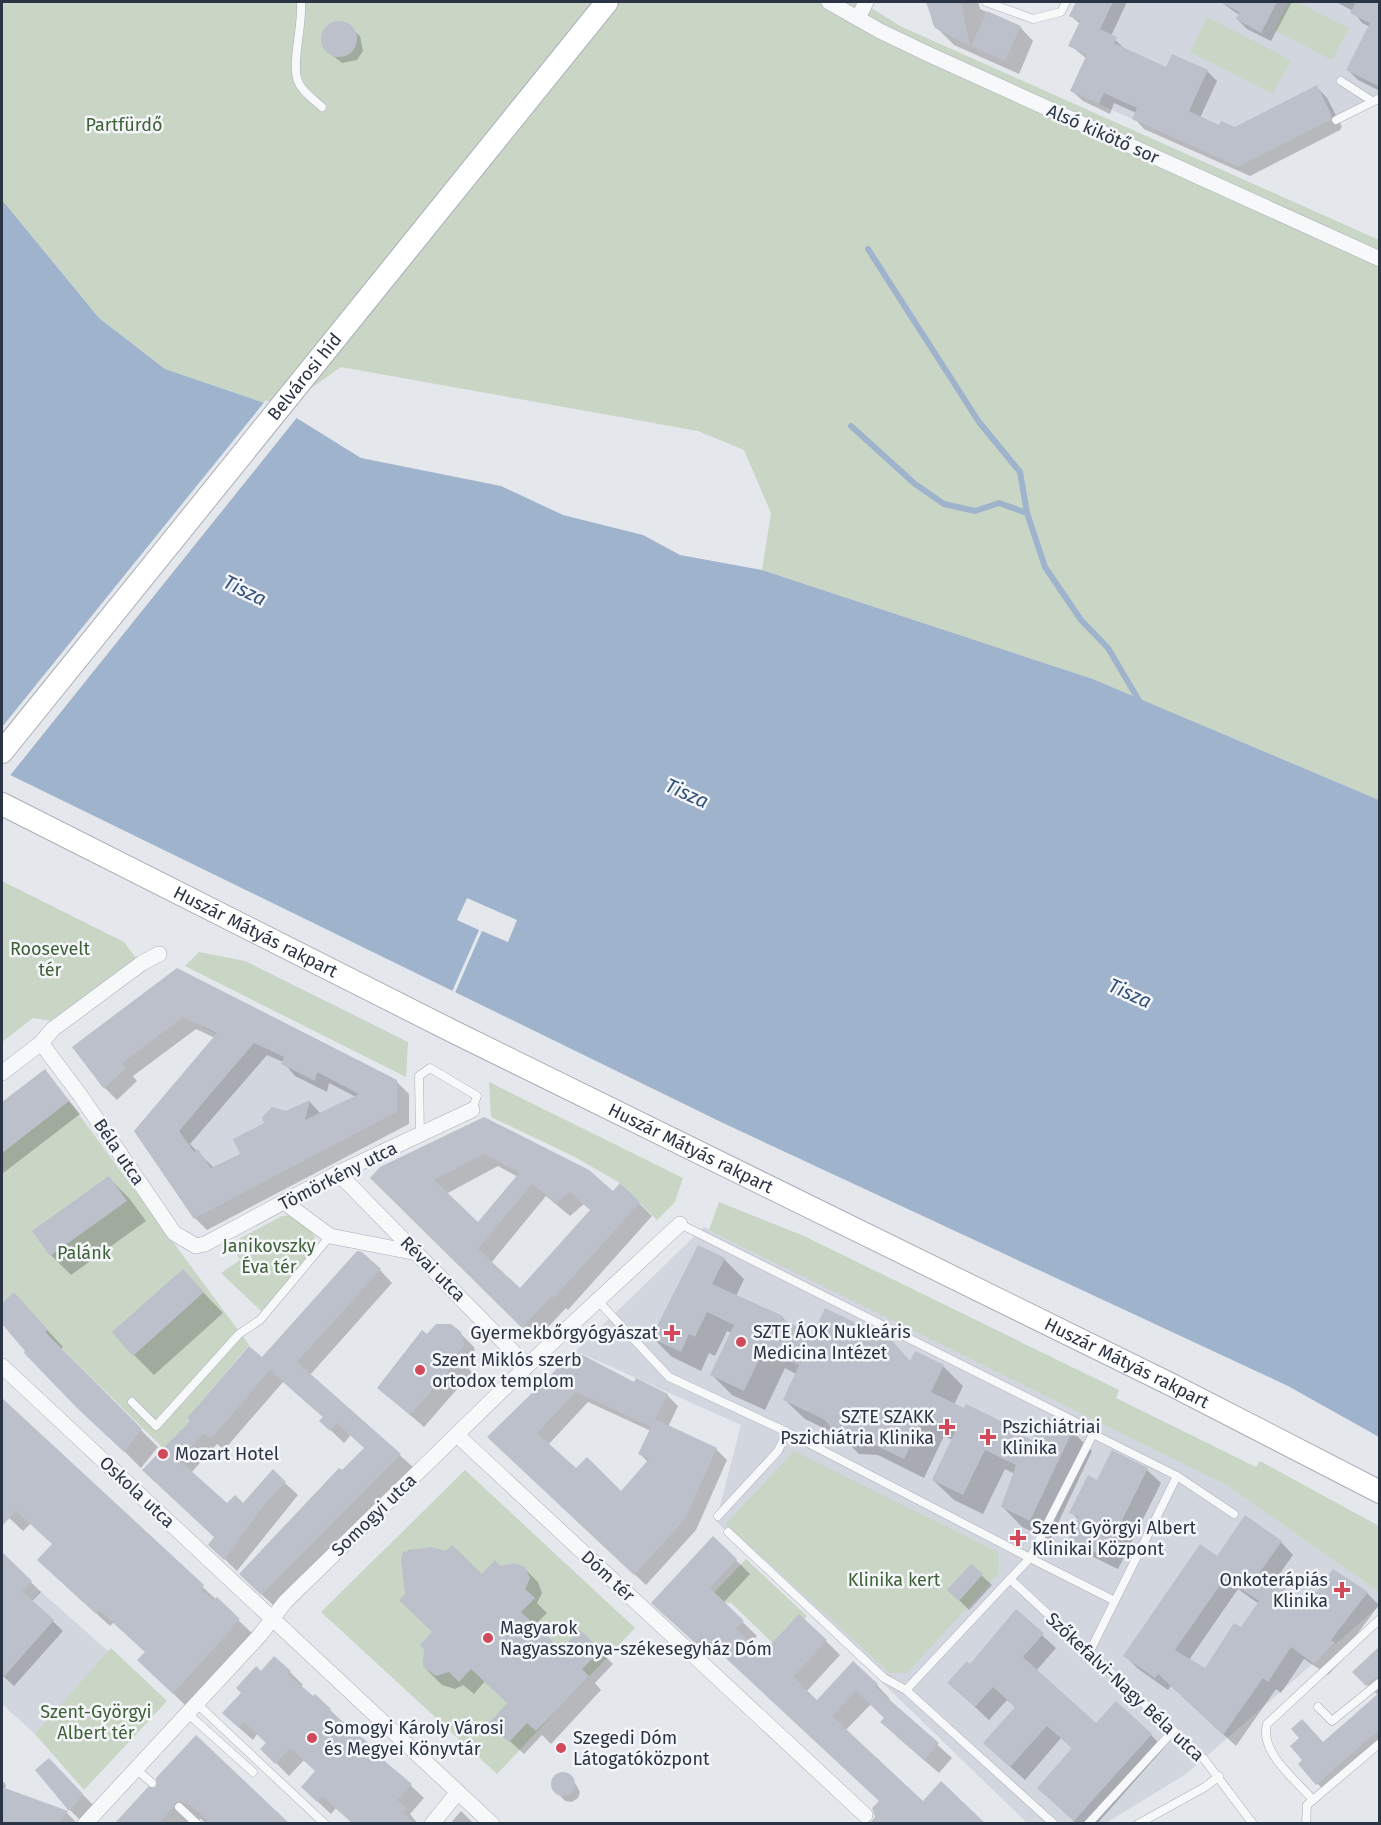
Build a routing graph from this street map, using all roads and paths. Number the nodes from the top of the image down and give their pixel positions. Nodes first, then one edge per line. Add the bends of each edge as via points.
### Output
1 (301, 2) edge
2 (607, 2) edge
3 (829, 2) edge
4 (866, 2) edge
5 (986, 2) edge
6 (1066, 2) edge
7 (858, 18) junction
8 (1341, 81) dead end
9 (1376, 99) edge
10 (322, 107) dead end
11 (1336, 120) dead end
12 (1380, 259) edge
13 (2, 752) edge
14 (2, 804) edge
15 (159, 954) dead end
16 (41, 1043) junction
17 (2, 1073) edge
18 (472, 1110) joint
19 (420, 1135) junction
20 (338, 1173) junction
21 (284, 1202) junction
22 (680, 1224) joint
23 (330, 1236) junction
24 (205, 1244) joint
25 (417, 1253) junction
26 (598, 1301) junction
27 (2, 1366) edge
28 (527, 1366) junction
29 (132, 1402) dead end
30 (787, 1432) junction
31 (1093, 1434) junction
32 (457, 1435) junction
33 (1177, 1476) junction
34 (1380, 1492) edge
35 (1234, 1514) dead end
36 (718, 1516) dead end
37 (728, 1532) dead end
38 (1030, 1558) junction
39 (1010, 1579) junction
40 (1115, 1601) junction
41 (272, 1619) junction
42 (1380, 1619) edge
43 (1089, 1653) junction
44 (1380, 1682) edge
45 (906, 1690) junction
46 (1318, 1707) dead end
47 (191, 1708) junction
48 (1173, 1731) junction
49 (1380, 1743) edge
50 (136, 1768) junction
51 (253, 1772) dead end
52 (1219, 1776) junction
53 (152, 1783) dead end
54 (458, 1792) junction
55 (1313, 1800) junction
56 (179, 1807) dead end
57 (865, 1815) dead end
58 (85, 1824) edge
59 (197, 1824) edge
60 (325, 1824) edge
61 (432, 1824) edge
62 (492, 1824) edge
63 (1054, 1824) edge
64 (1088, 1824) edge
65 (1138, 1824) edge
66 (1253, 1824) edge
67 (1306, 1824) edge

1 - 10 lane via 297,80
2 - 13 street, Belvárosi híd
3 - 7 street, Alsó kikötő sor
4 - 7 street
5 - 6 lane via 1033,19 1061,12
7 - 12 street, Alsó kikötő sor via 928,54
8 - 9 lane
9 - 11 lane
14 - 34 street, Huszár Mátyás rakpart via 420,1015 1245,1421
15 - 16 street via 62,1023
16 - 17 street
16 - 24 street, Béla utca via 174,1233 189,1244
18 - 19 street, Tömörkény utca
18 - 19 lane via 477,1096 430,1068 419,1076
19 - 20 street, Tömörkény utca
20 - 21 street, Tömörkény utca
20 - 25 street, Révai utca
21 - 23 street
21 - 24 street, Tömörkény utca
22 - 26 street, Somogyi utca
22 - 31 lane
23 - 25 street
23 - 29 lane via 260,1320 239,1334 156,1426
25 - 28 street, Révai utca
26 - 28 street, Somogyi utca
26 - 30 lane via 669,1377
27 - 41 street, Oskola utca
28 - 32 street, Somogyi utca
30 - 36 lane via 778,1451
30 - 38 lane
31 - 33 lane
31 - 38 lane
32 - 41 street, Somogyi utca
32 - 57 street, Dóm tér
33 - 35 lane
33 - 40 lane
37 - 45 lane via 885,1678
38 - 39 lane
38 - 40 lane
39 - 43 lane, Szőkefalvi-Nagy Béla utca
39 - 45 lane
40 - 43 lane
41 - 47 street, Somogyi utca
41 - 54 street
42 - 55 lane via 1267,1724 1265,1738 1270,1750
43 - 48 lane, Szőkefalvi-Nagy Béla utca
44 - 46 lane via 1332,1721
45 - 63 lane
47 - 50 street, Somogyi utca
47 - 51 lane
47 - 60 lane
48 - 52 lane, Szőkefalvi-Nagy Béla utca
48 - 64 lane
49 - 55 lane
50 - 53 lane
50 - 58 street, Somogyi utca
52 - 65 lane
52 - 66 lane, Szőkefalvi-Nagy Béla utca
54 - 61 street
54 - 62 street
55 - 67 lane via 1307,1805
56 - 59 lane

